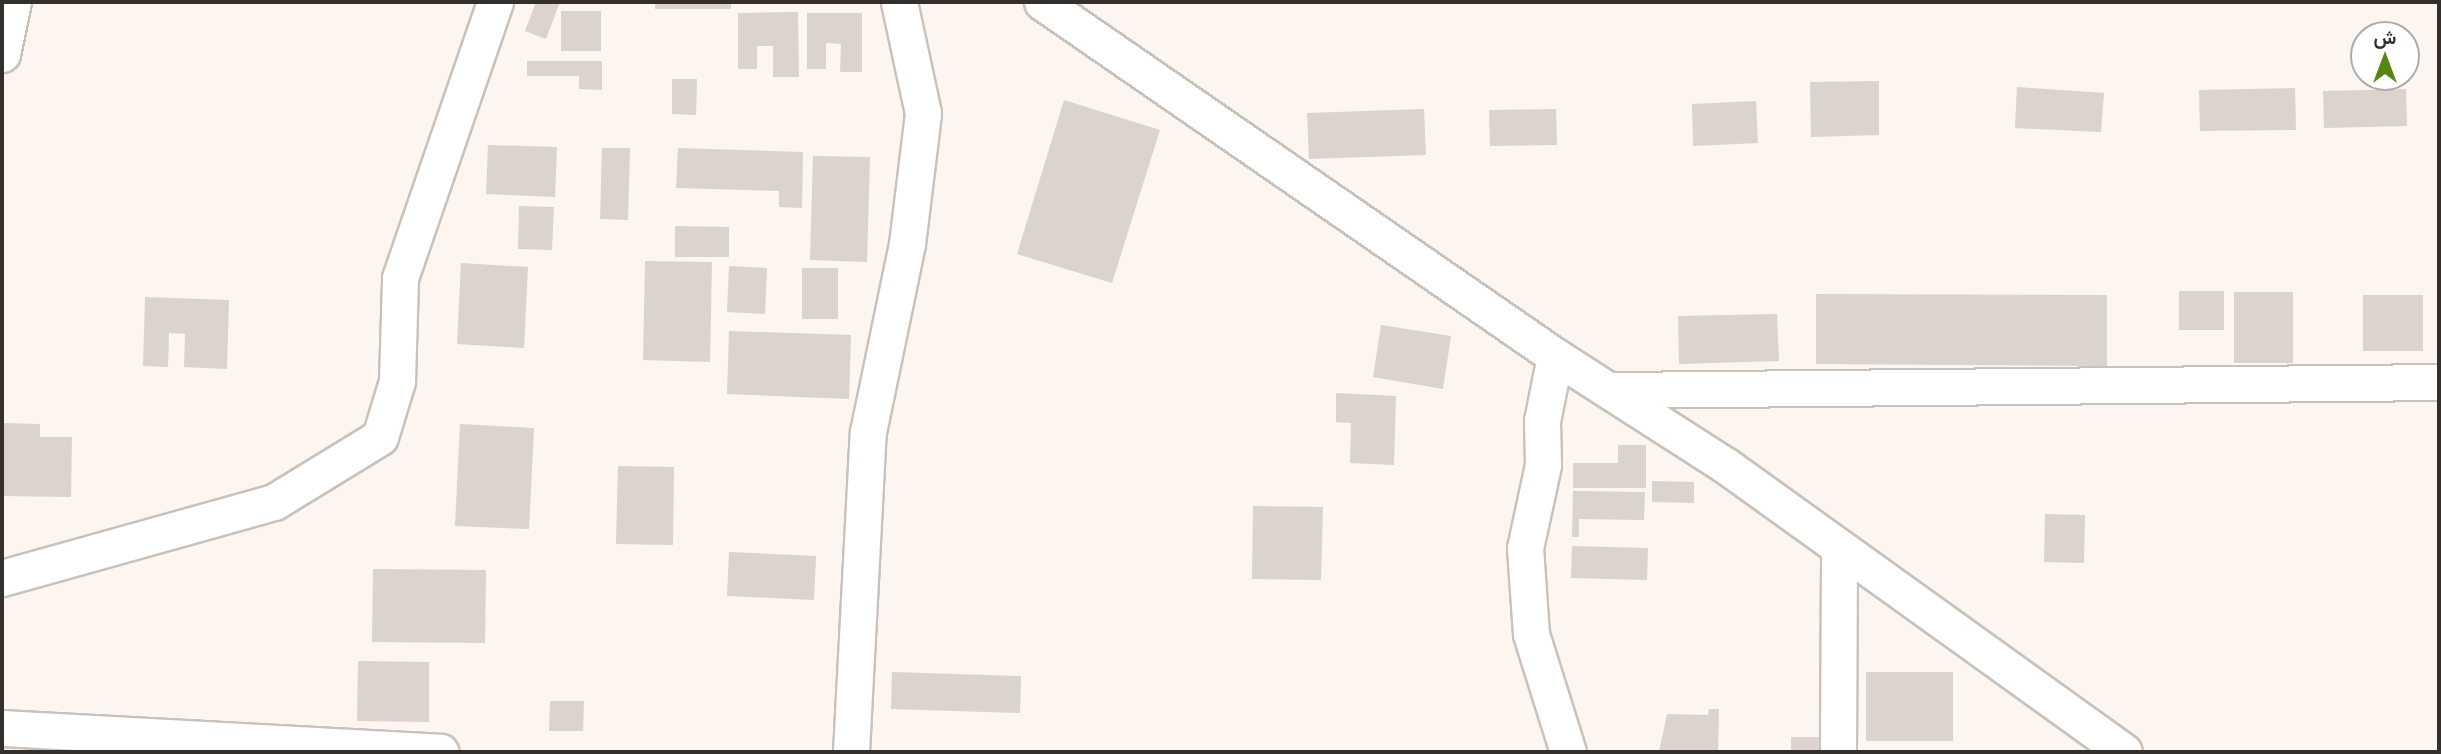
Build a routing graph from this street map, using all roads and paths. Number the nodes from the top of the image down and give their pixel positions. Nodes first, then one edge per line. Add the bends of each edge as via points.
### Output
1 (13, 2) edge
2 (495, 2) edge
3 (899, 2) edge
4 (1042, 2) edge
5 (2, 54) edge
6 (1555, 356) junction
7 (2439, 382) edge
8 (1612, 390) junction
9 (1839, 551) junction
10 (2, 578) edge
11 (2, 728) edge
12 (2091, 740) edge
13 (439, 752) edge
14 (851, 752) edge
15 (1569, 752) edge
16 (1838, 752) edge
17 (2124, 752) edge

1 - 5 street
2 - 10 street via 400,278 397,381 380,437 274,502
3 - 14 street via 923,113 908,244 868,432
4 - 6 street
6 - 8 street
6 - 15 street via 1525,548 1531,634
7 - 8 street
8 - 9 street
9 - 12 street
9 - 16 street
11 - 13 street
12 - 17 street

